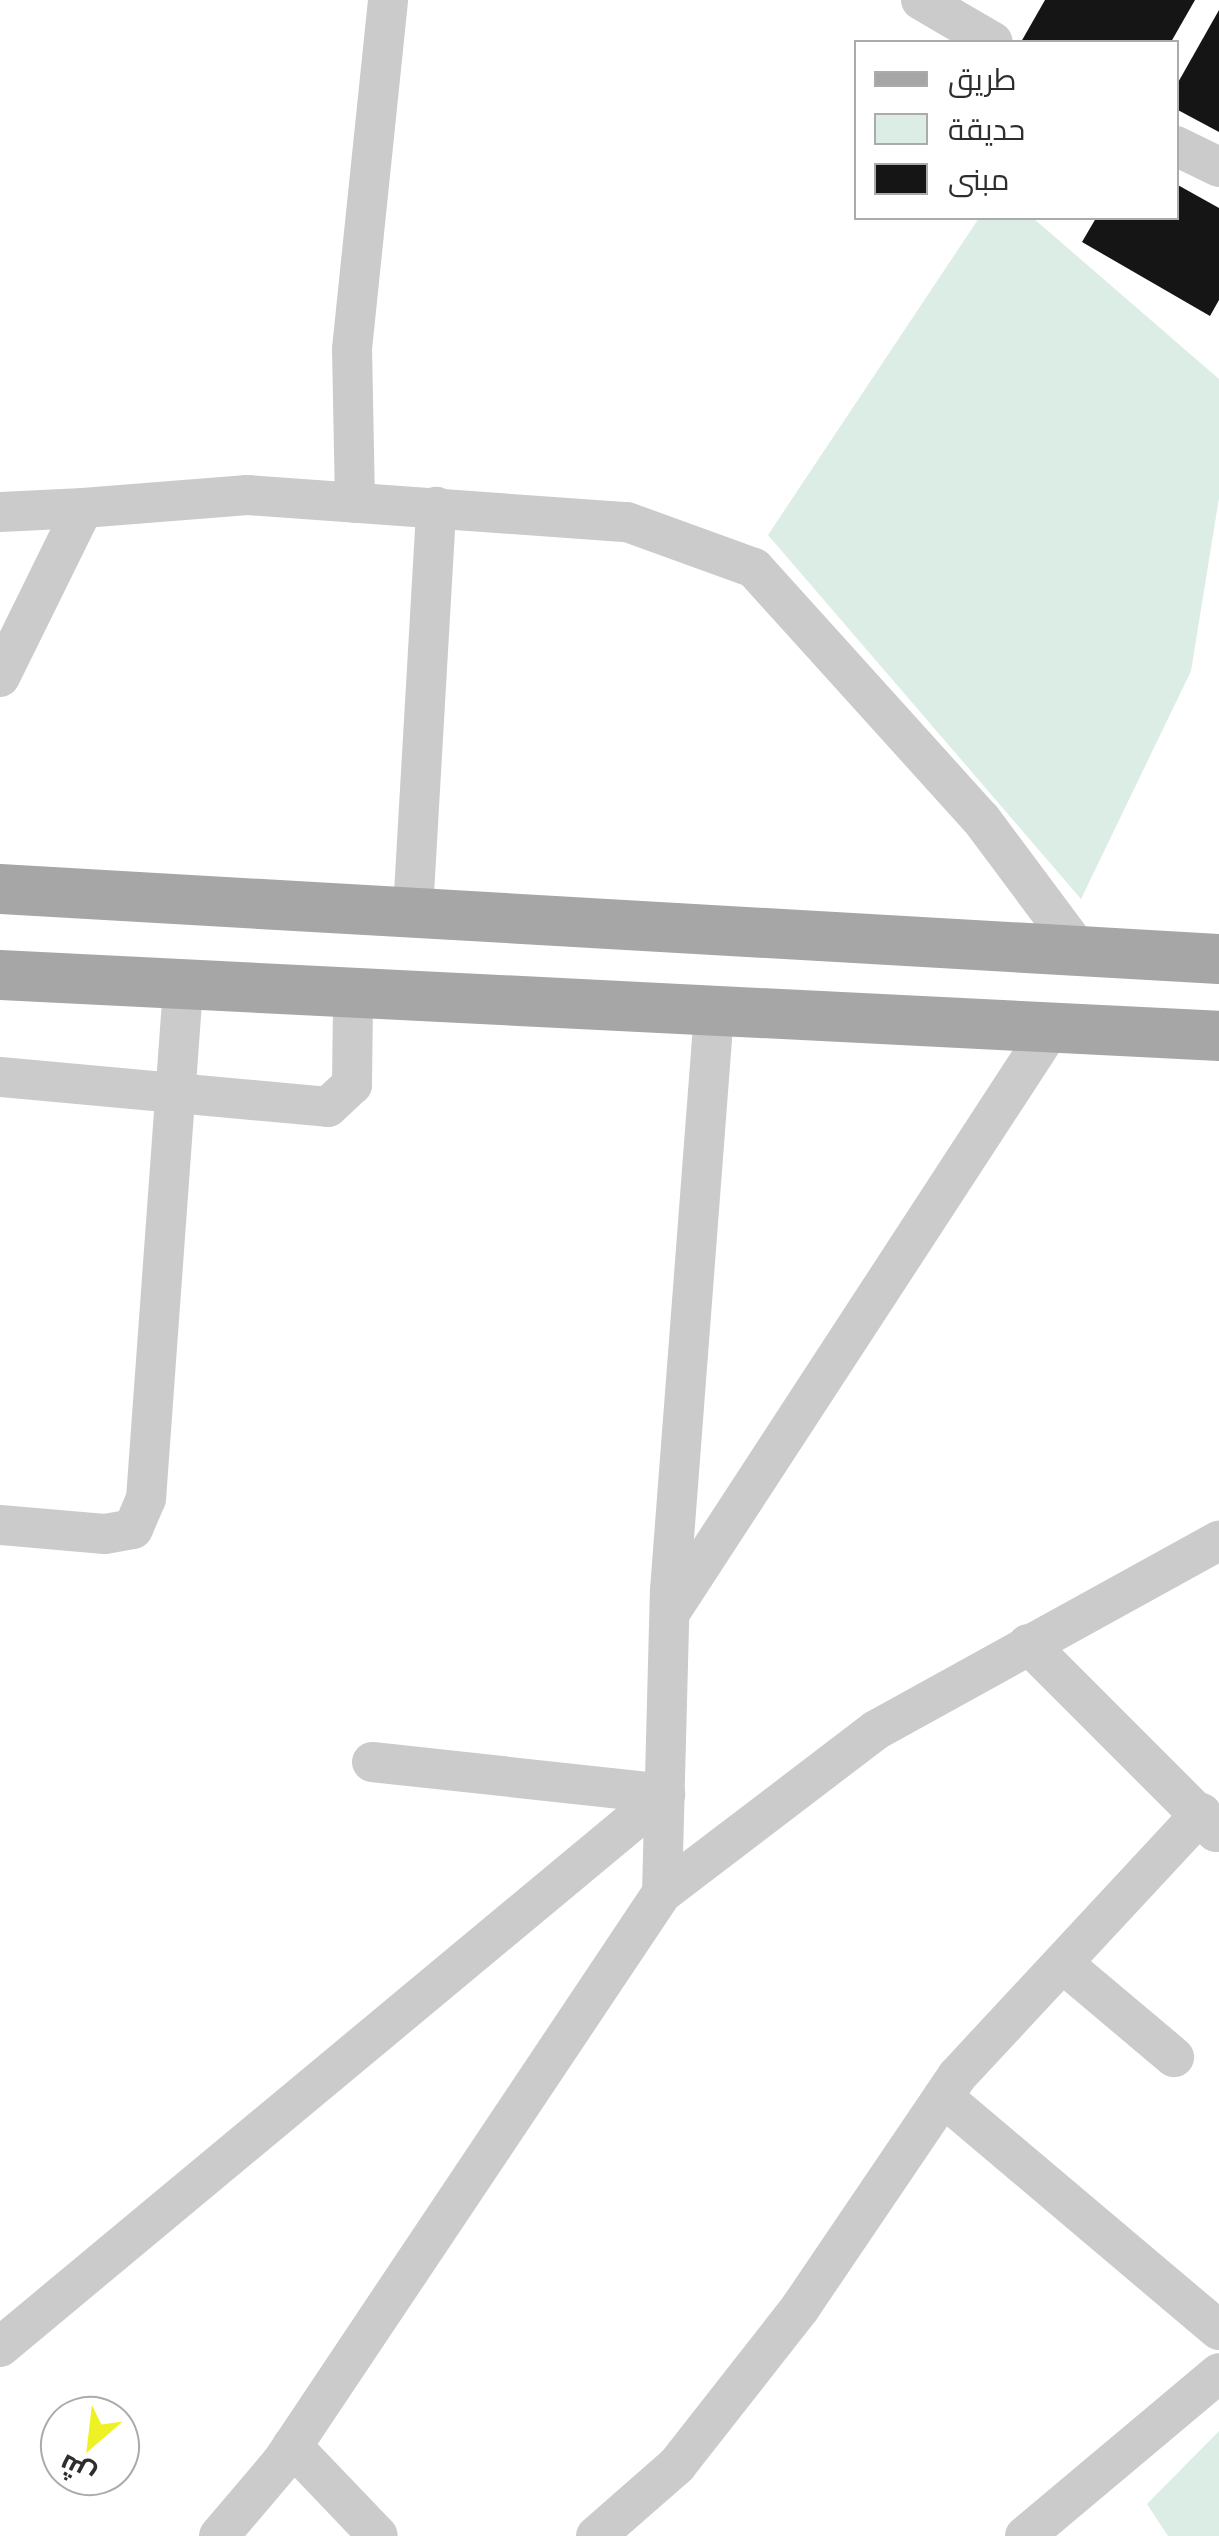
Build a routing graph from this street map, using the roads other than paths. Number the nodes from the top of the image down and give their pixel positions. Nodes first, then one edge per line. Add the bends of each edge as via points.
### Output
1 (388, 0) edge
2 (921, 0) edge
3 (990, 40) edge
4 (1179, 147) edge
5 (1219, 167) edge
6 (355, 503) junction
7 (83, 508) junction
8 (436, 508) junction
9 (0, 512) edge
10 (0, 677) edge
11 (0, 890) edge
12 (414, 911) junction
13 (1076, 945) junction
14 (1219, 959) edge
15 (0, 974) edge
16 (183, 988) junction
17 (354, 999) junction
18 (714, 1013) junction
19 (1051, 1028) junction
20 (1219, 1036) edge
21 (0, 1077) edge
22 (178, 1093) junction
23 (0, 1526) edge
24 (1219, 1541) edge
25 (669, 1615) junction
26 (1028, 1644) junction
27 (372, 1762) dead end
28 (664, 1794) junction
29 (1210, 1824) edge
30 (662, 1893) junction
31 (1067, 1966) junction
32 (1174, 2058) dead end
33 (943, 2097) junction
34 (1219, 2330) edge
35 (0, 2346) edge
36 (1219, 2373) edge
37 (292, 2446) junction
38 (219, 2536) edge
39 (378, 2536) edge
40 (596, 2536) edge
41 (1025, 2536) edge

1 - 6 street via 352,349
2 - 3 street
4 - 5 street
6 - 7 street via 247,496
6 - 8 street
7 - 9 street
7 - 10 street
8 - 12 street
8 - 13 street via 627,522 754,568 981,820
11 - 12 main road
12 - 13 main road
13 - 14 main road
15 - 16 main road
16 - 17 main road
16 - 22 street
17 - 18 main road
17 - 22 street via 344,1102
18 - 19 main road
18 - 25 street
19 - 20 main road
19 - 25 street
21 - 22 street
22 - 23 street via 146,1500 133,1529 105,1534
24 - 26 street
25 - 28 street
26 - 29 street
26 - 30 street via 876,1730
27 - 28 street
28 - 30 street
28 - 35 street
29 - 31 street
30 - 37 street
31 - 32 street
31 - 33 street
33 - 34 street
33 - 40 street via 800,2308 689,2450
36 - 41 street
37 - 38 street
37 - 39 street

